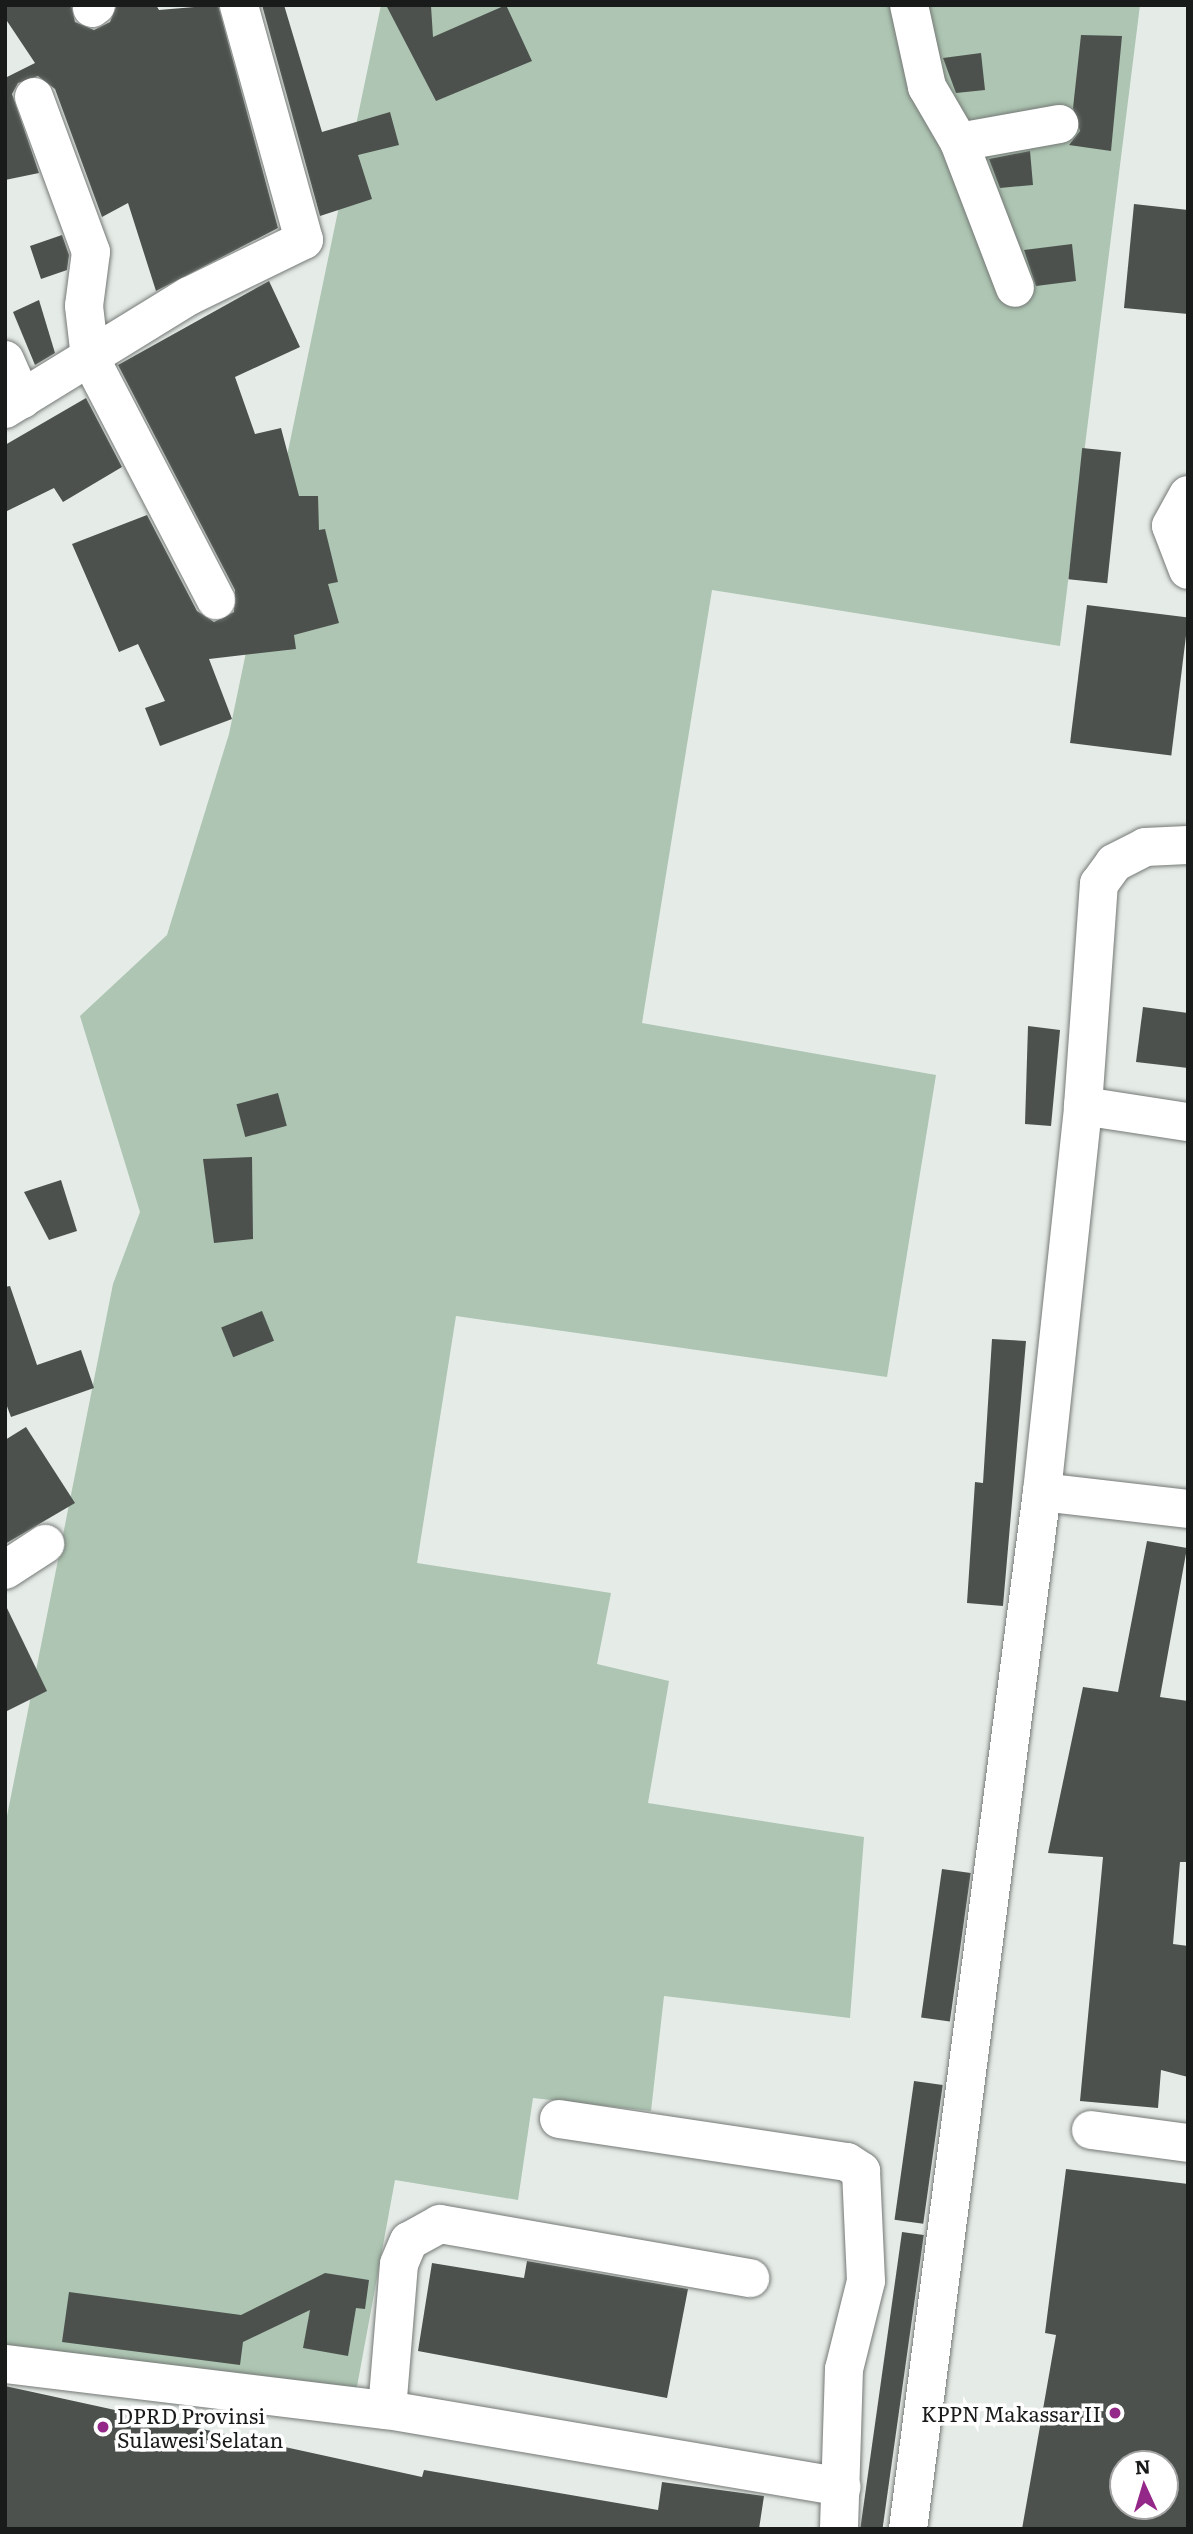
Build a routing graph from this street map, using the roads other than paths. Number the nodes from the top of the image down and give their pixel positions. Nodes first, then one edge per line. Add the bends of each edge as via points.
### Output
1 (239, 5) edge
2 (909, 5) edge
3 (34, 97) dead end
4 (1059, 124) dead end
5 (959, 142) junction
6 (1015, 288) dead end
7 (90, 358) junction
8 (5, 360) edge
9 (13, 404) edge
10 (1188, 495) edge
11 (1188, 570) edge
12 (216, 600) dead end
13 (1188, 845) edge
14 (1083, 1106) junction
15 (1188, 1122) edge
16 (1042, 1492) junction
17 (1188, 1509) edge
18 (45, 1544) dead end
19 (5, 1570) edge
20 (559, 2119) dead end
21 (1091, 2130) dead end
22 (1188, 2143) edge
23 (750, 2278) dead end
24 (5, 2364) edge
25 (387, 2410) junction
26 (842, 2487) junction
27 (839, 2529) edge
28 (908, 2529) edge

1 - 7 street via 304,240 189,296
2 - 5 street via 927,87
3 - 7 street via 92,252 84,306
4 - 5 street
5 - 6 street
7 - 9 street
7 - 12 street
8 - 9 street
10 - 11 street via 1171,526
13 - 14 street via 1145,847 1114,863 1099,884
14 - 15 street
14 - 16 street
16 - 17 street
16 - 28 street
18 - 19 street
20 - 26 street via 847,2162 861,2171 866,2281 845,2369
21 - 22 street
23 - 25 street via 440,2224 409,2241 399,2264
24 - 25 street
25 - 26 street
26 - 27 street

